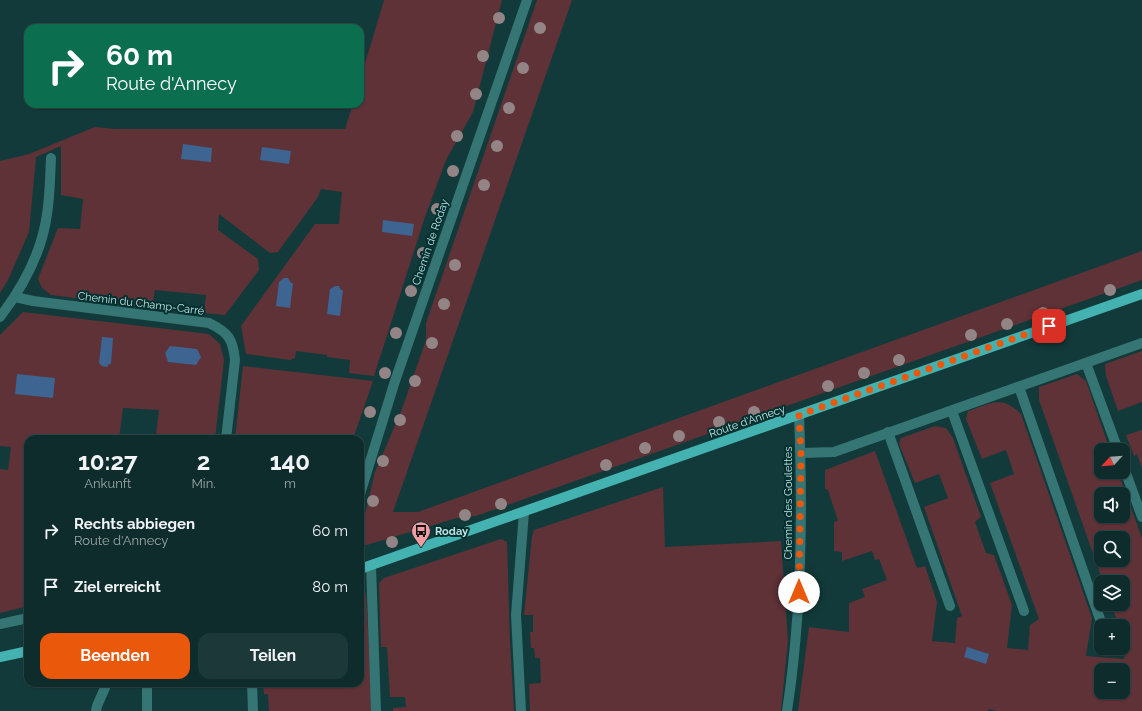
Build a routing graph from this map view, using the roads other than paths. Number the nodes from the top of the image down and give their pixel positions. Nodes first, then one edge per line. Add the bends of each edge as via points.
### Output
1 (527, 0) edge
2 (51, 158) dead end
3 (1142, 294) edge
4 (15, 297) junction
5 (0, 317) edge
6 (1142, 343) edge
7 (1086, 363) junction
8 (1019, 387) junction
9 (952, 411) junction
10 (799, 415) junction
11 (888, 432) junction
12 (226, 435) edge
13 (1115, 443) edge
14 (801, 453) junction
15 (1128, 479) edge
16 (364, 481) edge
17 (524, 512) junction
18 (1142, 517) edge
19 (371, 566) junction
20 (364, 568) edge
21 (950, 606) dead end
22 (1024, 611) dead end
23 (24, 619) edge
24 (1100, 619) edge
25 (0, 624) edge
26 (24, 652) edge
27 (0, 657) edge
28 (105, 687) edge
29 (147, 687) edge
30 (252, 687) edge
31 (96, 711) edge
32 (147, 711) edge
33 (253, 711) edge
34 (376, 711) edge
35 (521, 711) edge
36 (787, 711) edge

1 - 16 street, Chemin de Roday via 395,381
2 - 4 street via 47,214 39,249
3 - 10 main road, Route d'Annecy
4 - 5 street
4 - 12 street, Chemin du Champ-Carré via 209,323 223,329 234,348 235,360
6 - 7 street
7 - 8 street
7 - 13 street
8 - 9 street
8 - 24 street
9 - 11 street
9 - 22 street
10 - 14 street, Chemin des Goulettes
10 - 17 main road, Route d'Annecy
11 - 14 street via 834,452
11 - 21 street
14 - 36 street, Chemin des Goulettes via 799,592 795,660
15 - 18 street
17 - 19 main road, Route d'Annecy
17 - 35 street via 516,615
19 - 20 main road, Route d'Annecy
19 - 34 street
23 - 25 street
26 - 27 main road
28 - 31 street
29 - 32 street
30 - 33 street

